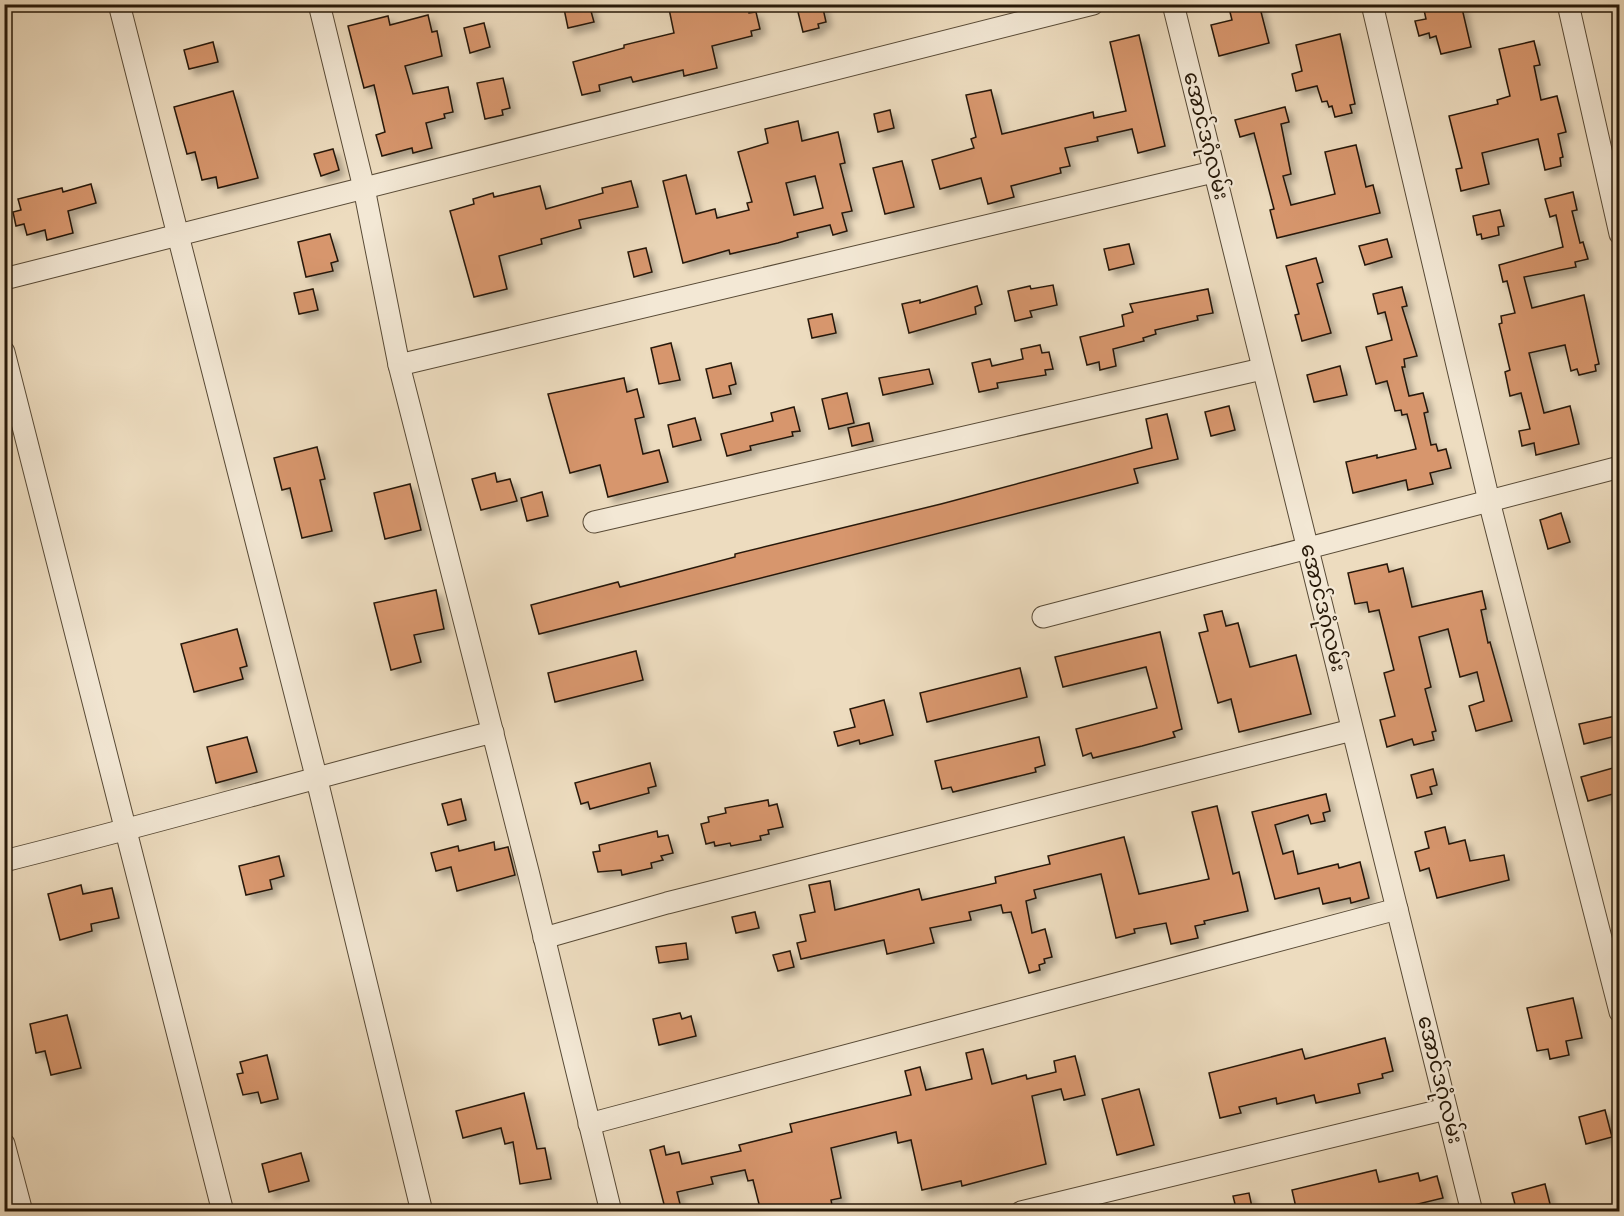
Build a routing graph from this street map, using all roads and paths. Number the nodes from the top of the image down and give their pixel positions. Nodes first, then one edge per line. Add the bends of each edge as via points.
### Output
1 (119, 4) edge
2 (1093, 4) edge
3 (1173, 4) edge
4 (1372, 4) edge
5 (1568, 4) edge
6 (322, 5) edge
7 (1213, 172) junction
8 (364, 188) junction
9 (1620, 234) edge
10 (180, 236) junction
11 (4, 279) edge
12 (4, 352) edge
13 (399, 365) junction
14 (1262, 369) junction
15 (1620, 467) edge
16 (1489, 501) junction
17 (594, 522) dead end
18 (1307, 548) junction
19 (1043, 617) dead end
20 (1352, 730) junction
21 (493, 732) junction
22 (316, 776) junction
23 (126, 830) junction
24 (4, 861) edge
25 (1397, 909) junction
26 (544, 938) junction
27 (1620, 1012) edge
28 (1446, 1109) junction
29 (589, 1124) junction
30 (4, 1144) edge
31 (22, 1212) edge
32 (223, 1212) edge
33 (422, 1212) edge
34 (611, 1212) edge
35 (1021, 1212) edge
36 (1472, 1212) edge

1 - 10 street
2 - 8 street
3 - 7 street, အောင်ဒဂုံလမ်း
4 - 16 street
5 - 9 street
6 - 8 street
7 - 13 street
7 - 14 street, အောင်ဒဂုံလမ်း
8 - 10 street
8 - 13 street
10 - 11 street
10 - 22 street
12 - 23 street
13 - 21 street
14 - 17 street
14 - 18 street, အောင်ဒဂုံလမ်း
15 - 16 street
16 - 18 street
16 - 27 street
18 - 19 street
18 - 20 street, အောင်ဒဂုံလမ်း
20 - 25 street, အောင်ဒဂုံလမ်း
20 - 26 street via 667,903
21 - 22 street
21 - 26 street
22 - 23 street
22 - 33 street
23 - 24 street
23 - 32 street
25 - 28 street, အောင်ဒဂုံလမ်း
25 - 29 street
26 - 29 street
28 - 35 street
28 - 36 street, အောင်ဒဂုံလမ်း
29 - 34 street
30 - 31 street

